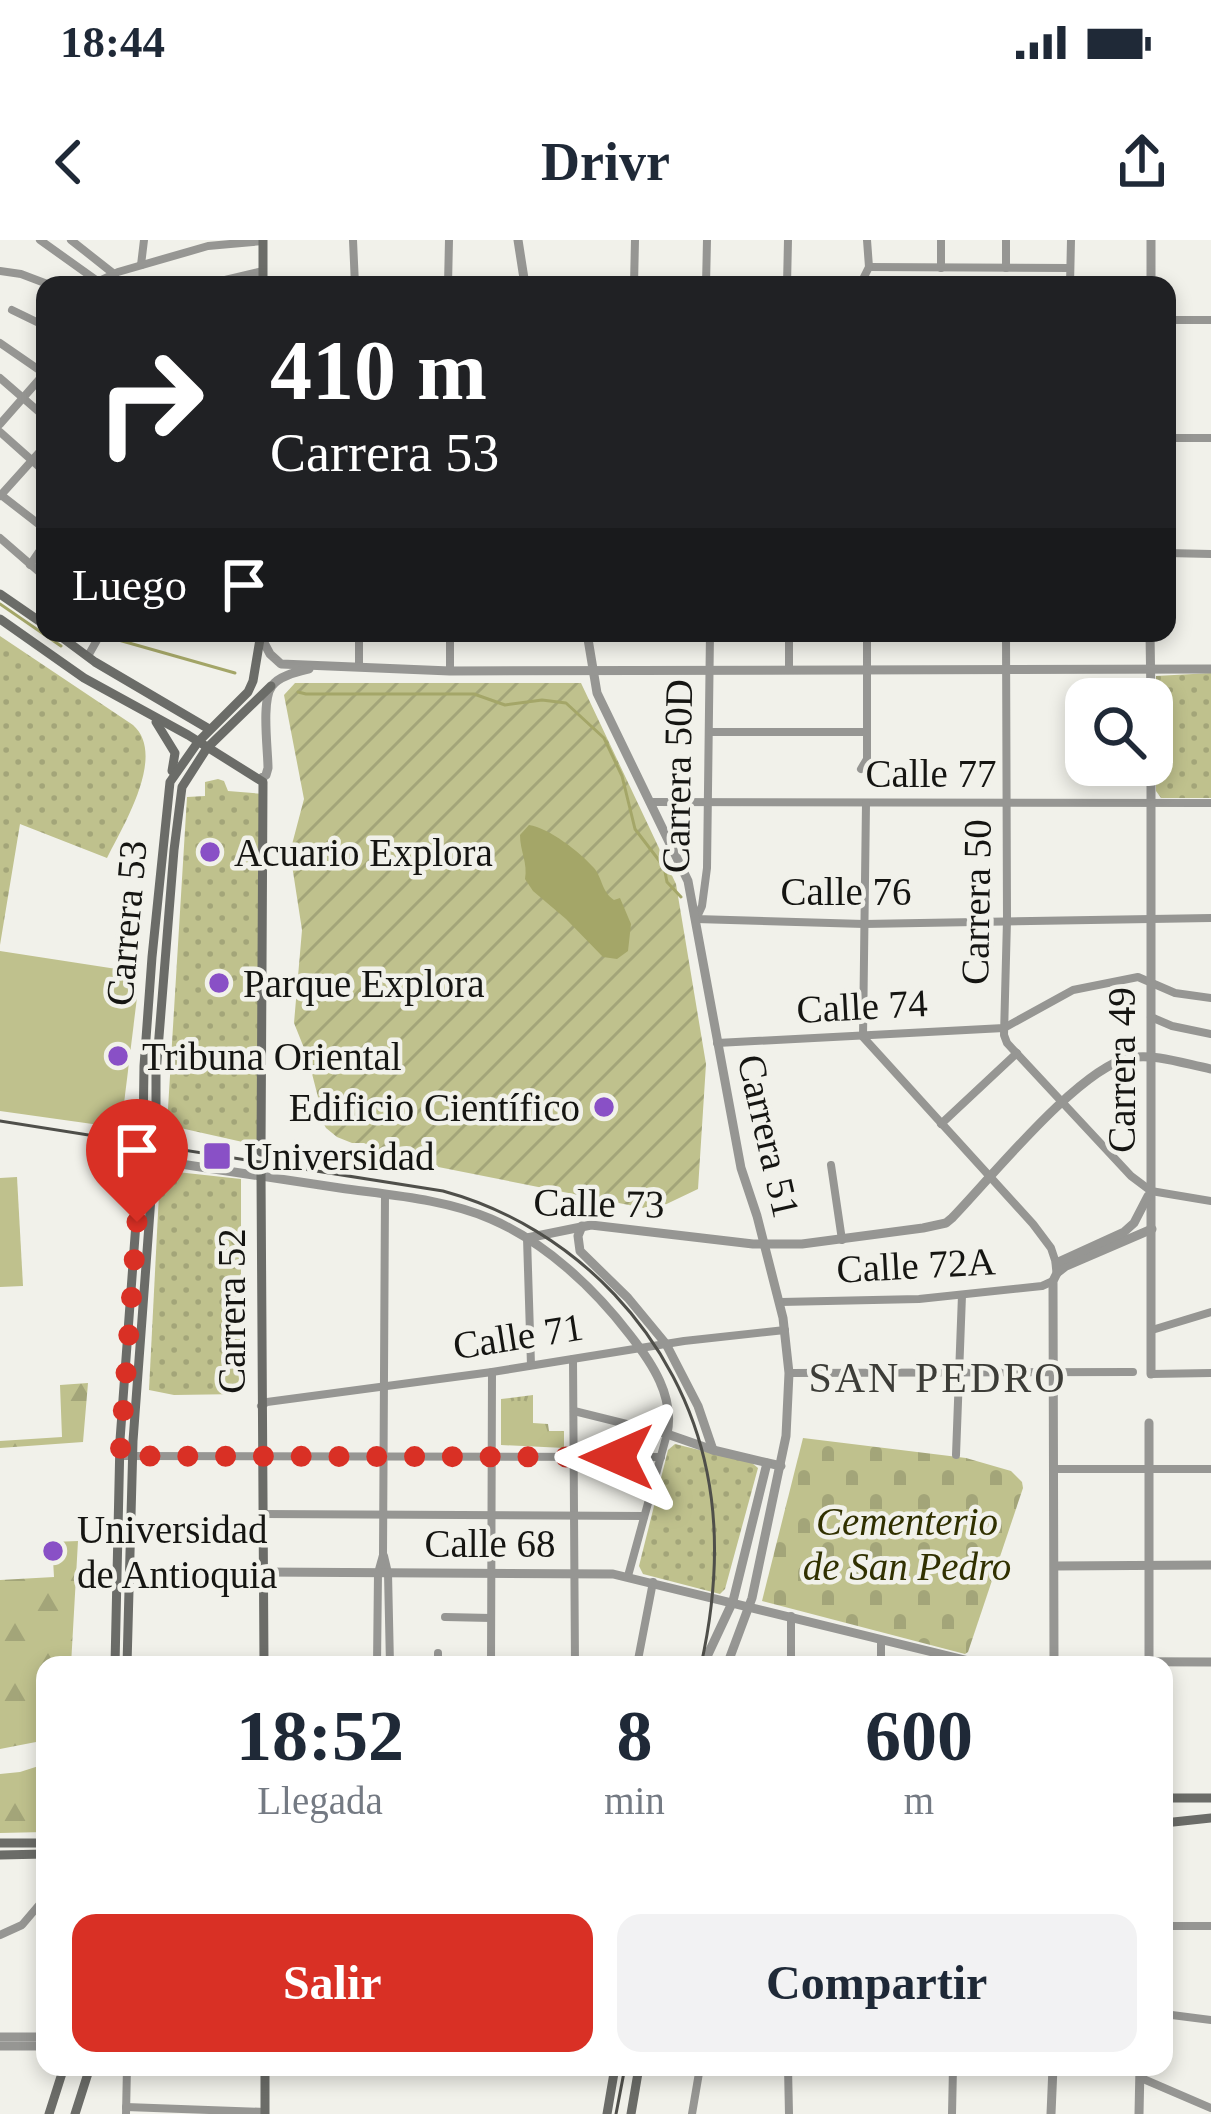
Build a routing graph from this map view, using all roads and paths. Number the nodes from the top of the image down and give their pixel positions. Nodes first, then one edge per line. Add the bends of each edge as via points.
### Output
1 (40, 240) edge
2 (70, 240) edge
3 (144, 240) edge
4 (263, 240) edge
5 (353, 240) edge
6 (448, 240) edge
7 (518, 240) edge
8 (635, 240) edge
9 (707, 240) edge
10 (788, 240) edge
11 (867, 240) edge
12 (941, 240) edge
13 (1006, 240) edge
14 (1071, 240) edge
15 (1151, 240) edge
16 (141, 266) junction
17 (868, 267) junction
18 (941, 268) junction
19 (1006, 268) junction
20 (1070, 268) junction
21 (0, 271) edge
22 (263, 271) junction
23 (114, 274) junction
24 (91, 276) edge
25 (111, 276) edge
26 (242, 276) edge
27 (263, 276) edge
28 (355, 276) edge
29 (448, 276) edge
30 (524, 276) edge
31 (634, 276) edge
32 (706, 276) edge
33 (787, 276) edge
34 (864, 276) edge
35 (1070, 276) edge
36 (1151, 276) edge
37 (36, 280) edge
38 (12, 310) dead end
39 (1176, 320) edge
40 (1211, 320) edge
41 (36, 322) edge
42 (0, 343) edge
43 (36, 368) edge
44 (0, 378) edge
45 (36, 383) edge
46 (23, 397) junction
47 (36, 409) edge
48 (0, 428) edge
49 (1176, 438) edge
50 (1211, 438) edge
51 (36, 456) edge
52 (31, 461) junction
53 (36, 465) edge
54 (0, 494) edge
55 (36, 523) edge
56 (0, 538) edge
57 (1176, 554) edge
58 (1211, 554) edge
59 (36, 556) edge
60 (30, 565) junction
61 (36, 570) edge
62 (0, 594) edge
63 (0, 619) edge
64 (36, 619) edge
65 (63, 642) edge
66 (69, 642) edge
67 (96, 642) edge
68 (260, 642) edge
69 (264, 642) edge
70 (359, 642) edge
71 (450, 642) edge
72 (588, 642) edge
73 (710, 642) edge
74 (789, 642) edge
75 (867, 642) edge
76 (1006, 642) edge
77 (1150, 642) edge
78 (53, 655) junction
79 (88, 656) junction
80 (320, 666) junction
81 (359, 666) junction
82 (710, 668) junction
83 (789, 668) junction
84 (1150, 668) junction
85 (592, 669) junction
86 (867, 669) junction
87 (1006, 669) junction
88 (1211, 669) edge
89 (450, 671) junction
90 (1150, 678) edge
91 (272, 686) junction
92 (148, 713) junction
93 (709, 732) junction
94 (866, 732) junction
95 (214, 733) junction
96 (202, 745) junction
97 (861, 769) dead end
98 (260, 778) junction
99 (170, 782) junction
100 (1151, 786) edge
101 (651, 802) junction
102 (708, 802) junction
103 (866, 803) junction
104 (1007, 803) junction
105 (1151, 803) junction
106 (1211, 803) edge
107 (1211, 918) edge
108 (1151, 919) junction
109 (696, 920) junction
110 (1007, 920) junction
111 (864, 924) junction
112 (1151, 981) junction
113 (1211, 998) edge
114 (1151, 1017) junction
115 (1004, 1028) junction
116 (1211, 1034) edge
117 (863, 1037) junction
118 (717, 1043) junction
119 (1017, 1053) junction
120 (1151, 1057) junction
121 (1211, 1070) edge
122 (1061, 1102) junction
123 (941, 1124) junction
124 (143, 1135) dead end
125 (156, 1137) dead end
126 (261, 1152) dead end
127 (141, 1156) joint
128 (154, 1159) junction
129 (831, 1165) dead end
130 (260, 1175) junction
131 (990, 1179) junction
132 (1151, 1191) junction
133 (385, 1195) junction
134 (1211, 1201) edge
135 (582, 1226) junction
136 (1152, 1228) junction
137 (527, 1238) junction
138 (842, 1240) junction
139 (764, 1244) junction
140 (1055, 1272) junction
141 (962, 1294) junction
142 (781, 1302) junction
143 (1211, 1312) edge
144 (784, 1330) junction
145 (1152, 1330) junction
146 (666, 1344) junction
147 (640, 1348) junction
148 (573, 1359) junction
149 (531, 1365) junction
150 (492, 1372) junction
151 (1052, 1372) junction
152 (1133, 1372) dead end
153 (1211, 1372) edge
154 (790, 1373) junction
155 (958, 1373) junction
156 (1150, 1374) joint
157 (384, 1387) junction
158 (261, 1406) junction
159 (574, 1412) junction
160 (1149, 1423) dead end
161 (667, 1434) junction
162 (713, 1450) junction
163 (956, 1455) dead end
164 (126, 1456) junction
165 (262, 1456) junction
166 (492, 1456) junction
167 (383, 1457) junction
168 (573, 1457) junction
169 (661, 1457) junction
170 (767, 1462) junction
171 (781, 1466) junction
172 (1054, 1469) junction
173 (1148, 1469) junction
174 (1211, 1469) edge
175 (262, 1514) junction
176 (383, 1515) junction
177 (492, 1515) junction
178 (574, 1516) junction
179 (644, 1516) junction
180 (1148, 1565) junction
181 (1211, 1565) edge
182 (1055, 1566) junction
183 (262, 1572) junction
184 (383, 1573) junction
185 (491, 1573) junction
186 (574, 1573) junction
187 (628, 1576) junction
188 (653, 1582) junction
189 (733, 1601) junction
190 (749, 1606) junction
191 (791, 1616) junction
192 (445, 1618) dead end
193 (491, 1618) junction
194 (881, 1640) junction
195 (115, 1656) edge
196 (127, 1656) edge
197 (264, 1656) edge
198 (378, 1656) edge
199 (388, 1656) edge
200 (491, 1656) edge
201 (575, 1656) edge
202 (639, 1656) edge
203 (708, 1656) edge
204 (730, 1656) edge
205 (791, 1656) edge
206 (881, 1656) edge
207 (936, 1656) edge
208 (1054, 1656) edge
209 (1149, 1656) edge
210 (1211, 1662) edge
211 (1173, 1663) edge
212 (1173, 1798) edge
213 (1211, 1798) edge
214 (1211, 1818) edge
215 (1173, 1822) edge
216 (36, 1843) edge
217 (0, 1844) edge
218 (0, 1855) edge
219 (29, 1855) junction
220 (36, 1855) edge
221 (36, 1859) edge
222 (36, 1909) edge
223 (1173, 1926) edge
224 (1211, 1926) edge
225 (0, 1935) edge
226 (1173, 2015) edge
227 (1211, 2020) edge
228 (0, 2041) edge
229 (36, 2042) edge
230 (61, 2076) edge
231 (87, 2076) edge
232 (127, 2076) edge
233 (265, 2076) edge
234 (613, 2076) edge
235 (637, 2076) edge
236 (698, 2076) edge
237 (788, 2076) edge
238 (953, 2076) edge
239 (1053, 2076) edge
240 (1141, 2076) edge
241 (1149, 2076) edge
242 (1211, 2108) edge
243 (126, 2110) edge
244 (265, 2113) edge
245 (49, 2114) edge
246 (75, 2114) edge
247 (607, 2114) edge
248 (631, 2114) edge
249 (692, 2114) edge
250 (789, 2114) edge
251 (952, 2114) edge
252 (1051, 2114) edge
253 (1138, 2114) edge

1 - 24 street
2 - 23 street
3 - 16 street
4 - 16 street
4 - 22 main road
5 - 28 street
6 - 29 street
7 - 30 street
8 - 31 street
9 - 32 street
10 - 33 street
11 - 17 street
12 - 18 street
13 - 19 street
14 - 20 street
15 - 36 street
16 - 23 street
17 - 18 street
17 - 34 street
18 - 19 street
19 - 20 street
20 - 35 street
21 - 37 street
22 - 26 street
22 - 27 main road
23 - 25 street
38 - 41 street
39 - 40 street
42 - 43 street
44 - 46 street
45 - 46 street
46 - 47 street
46 - 48 street
48 - 52 street
49 - 50 street
51 - 52 street
52 - 53 street
52 - 54 street
54 - 55 street
56 - 60 street
57 - 58 street
59 - 60 street
60 - 61 street
62 - 64 main road
63 - 78 main road
65 - 78 main road via 66,650
66 - 79 main road
67 - 79 street
68 - 95 main road via 254,681
69 - 80 street via 278,662
70 - 81 street
71 - 89 street
72 - 85 street, Carrera 51
73 - 82 street, Carrera 50D
74 - 83 street
75 - 86 street
76 - 87 street, Carrera 50
77 - 84 street
78 - 92 main road
79 - 95 main road
80 - 81 street
80 - 91 street
81 - 89 street
82 - 83 street
82 - 85 street
82 - 93 street, Carrera 50D
83 - 86 street
84 - 87 street
84 - 88 street
84 - 90 street
85 - 89 street
85 - 101 street, Carrera 51
86 - 87 street
86 - 94 street
87 - 104 street, Carrera 50
91 - 95 main road
91 - 98 street via 268,768
92 - 96 main road
92 - 99 main road via 175,753
93 - 94 street
93 - 102 street, Carrera 50D
94 - 97 street
95 - 96 main road, Carrera 53
96 - 98 main road
96 - 99 main road, Carrera 53
96 - 125 main road, Carrera 53 via 182,787 176,827
98 - 126 main road
99 - 124 main road, Carrera 53
100 - 105 street, Carrera 49
101 - 102 street, Calle 77
101 - 109 street, Carrera 51 via 683,868
102 - 103 street, Calle 77
102 - 109 street, Carrera 50D
103 - 104 street, Calle 77
103 - 111 street
104 - 105 street, Calle 77
104 - 110 street, Carrera 50
105 - 106 street, Calle 77
105 - 108 street, Carrera 49
107 - 108 street, Calle 76
108 - 110 street, Calle 76
108 - 112 street, Carrera 49
109 - 111 street, Calle 76
109 - 118 street, Carrera 51
110 - 111 street, Calle 76
110 - 115 street, Carrera 50
111 - 117 street
112 - 113 street, Calle 74
112 - 114 street, Carrera 49
112 - 115 street, Calle 74 via 1073,990
114 - 116 street
114 - 120 street, Carrera 49
115 - 117 street, Calle 74
115 - 119 street
117 - 118 street, Calle 74
117 - 123 street
118 - 139 street, Carrera 51
119 - 122 street
119 - 123 street
120 - 121 street
120 - 122 street, Calle 73 via 1106,1068
120 - 132 street, Carrera 49
122 - 131 street, Calle 73
122 - 132 street
123 - 131 street
127 - 128 street, Calle 73
127 - 164 main road
128 - 130 street, Calle 73
128 - 164 main road
129 - 138 street
130 - 133 street, Calle 73
130 - 158 main road, Carrera 52
131 - 138 street, Calle 73 via 946,1222
131 - 140 street via 1051,1248
132 - 134 street
132 - 136 street, Carrera 49
132 - 140 street, Calle 72A via 1124,1232
133 - 137 street, Calle 73 via 467,1210
133 - 157 street
135 - 137 street, Calle 73
135 - 139 street, Calle 73
135 - 146 street via 580,1251
136 - 140 street, Calle 72A
136 - 145 street, Carrera 49
137 - 147 street via 598,1298
137 - 149 street
138 - 139 street, Calle 73
139 - 142 street, Carrera 51
140 - 141 street, Calle 72A via 1042,1286
140 - 151 street
141 - 142 street, Calle 72A
141 - 155 street
142 - 144 street, Carrera 51
143 - 145 street
144 - 146 street, Calle 71
144 - 154 street, Carrera 51
145 - 156 street, Carrera 49
146 - 147 street, Calle 71
146 - 162 street
147 - 148 street, Calle 71
147 - 161 street via 667,1399
148 - 149 street, Calle 71
148 - 159 street
149 - 150 street, Calle 71
150 - 157 street, Calle 71
150 - 166 street
151 - 152 street
151 - 155 street
151 - 172 street
153 - 156 street
154 - 155 street
154 - 171 street, Carrera 51
155 - 163 street
157 - 158 street, Calle 71
157 - 167 street
158 - 165 main road, Carrera 52
159 - 161 street
159 - 168 street
160 - 173 street
161 - 162 street
161 - 169 street
162 - 170 street
164 - 165 street
164 - 195 main road
164 - 196 main road
165 - 167 street
165 - 175 main road, Carrera 52
166 - 167 street
166 - 168 street
166 - 177 street
167 - 176 street
168 - 169 street
168 - 178 street
169 - 179 street
170 - 171 street
170 - 189 street
171 - 190 street, Carrera 51
172 - 173 street
172 - 182 street
173 - 174 street
173 - 180 street
175 - 176 street
175 - 183 main road, Carrera 52
176 - 177 street
176 - 184 street
177 - 178 street
177 - 185 street
178 - 179 street
178 - 186 street
179 - 187 street
180 - 181 street
180 - 182 street
180 - 209 street
182 - 208 street
183 - 184 street, Calle 68
183 - 197 main road, Carrera 52
184 - 185 street, Calle 68
184 - 198 street
184 - 199 street
185 - 186 street, Calle 68
185 - 193 street
186 - 187 street, Calle 68
186 - 201 street
187 - 188 street, Calle 68
188 - 189 street, Calle 68
188 - 202 street
189 - 190 street, Calle 68
189 - 203 street
190 - 191 street, Calle 68
190 - 204 street, Carrera 51
191 - 194 street, Calle 68
191 - 205 street
192 - 193 street
193 - 200 street
194 - 206 street
194 - 207 street, Calle 68
210 - 211 street, Calle 68
212 - 213 main road
214 - 215 main road
216 - 217 main road
218 - 219 main road
219 - 220 main road
219 - 221 main road
222 - 225 street
223 - 224 street
226 - 227 street
228 - 229 street
230 - 245 main road
231 - 246 main road
232 - 243 street
233 - 244 main road
234 - 247 main road
235 - 248 main road
236 - 249 street
237 - 250 street
238 - 251 street
239 - 252 street
240 - 253 street
241 - 242 street
243 - 244 street

